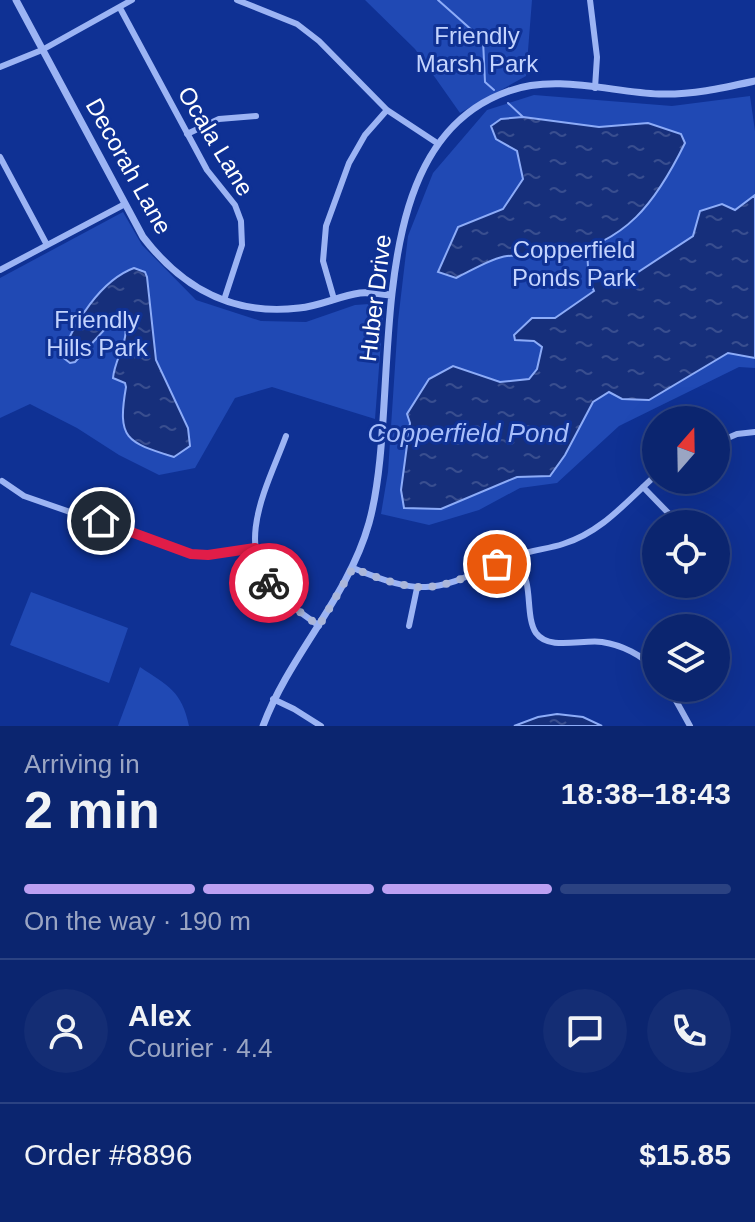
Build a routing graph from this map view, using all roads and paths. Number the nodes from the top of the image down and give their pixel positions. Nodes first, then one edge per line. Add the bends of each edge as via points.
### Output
1 (16, 0) edge
2 (132, 0) edge
3 (237, 0) edge
4 (590, 0) edge
5 (120, 8) junction
6 (42, 50) junction
7 (0, 67) edge
8 (755, 81) edge
9 (595, 88) junction
10 (387, 110) junction
11 (256, 116) dead end
12 (187, 134) junction
13 (437, 143) junction
14 (0, 157) edge
15 (125, 204) junction
16 (47, 245) junction
17 (0, 270) edge
18 (391, 295) junction
19 (334, 299) junction
20 (224, 300) junction
21 (755, 432) edge
22 (286, 436) dead end
23 (730, 437) edge
24 (2, 481) dead end
25 (642, 488) edge
26 (650, 494) edge
27 (665, 510) edge
28 (255, 548) junction
29 (518, 555) junction
30 (353, 568) junction
31 (417, 588) junction
32 (319, 626) junction
33 (409, 626) dead end
34 (642, 658) edge
35 (273, 699) junction
36 (677, 702) edge
37 (263, 726) edge
38 (321, 726) edge
39 (690, 726) edge

1 - 6 street, Decorah Lane
2 - 5 street
3 - 10 street via 297,24
4 - 9 street
5 - 6 street
5 - 12 street, Ocala Lane
6 - 7 street
6 - 15 street, Decorah Lane
8 - 9 street, Huber Drive via 661,94
9 - 13 street, Huber Drive via 534,85 509,90 457,119
10 - 13 street
10 - 19 street via 349,163 326,226 323,261
11 - 12 street via 219,119
12 - 20 street, Ocala Lane via 241,221 242,245
13 - 18 street, Huber Drive via 405,220
14 - 16 street
15 - 16 street
15 - 20 street, Decorah Lane via 160,259 183,280
16 - 17 street
18 - 19 street, Decorah Lane via 362,293
18 - 30 street, Huber Drive via 380,472
19 - 20 street, Decorah Lane via 271,310
21 - 23 street
22 - 28 street via 257,514
24 - 28 street via 24,496 191,554
25 - 29 street via 587,535
26 - 27 street
28 - 32 street via 273,589
29 - 31 street via 456,583
29 - 34 street via 531,621 541,638 620,646
30 - 31 street
30 - 32 street, Huber Drive
31 - 33 street
32 - 35 street, Huber Drive
35 - 37 street, Huber Drive
35 - 38 street
36 - 39 street

